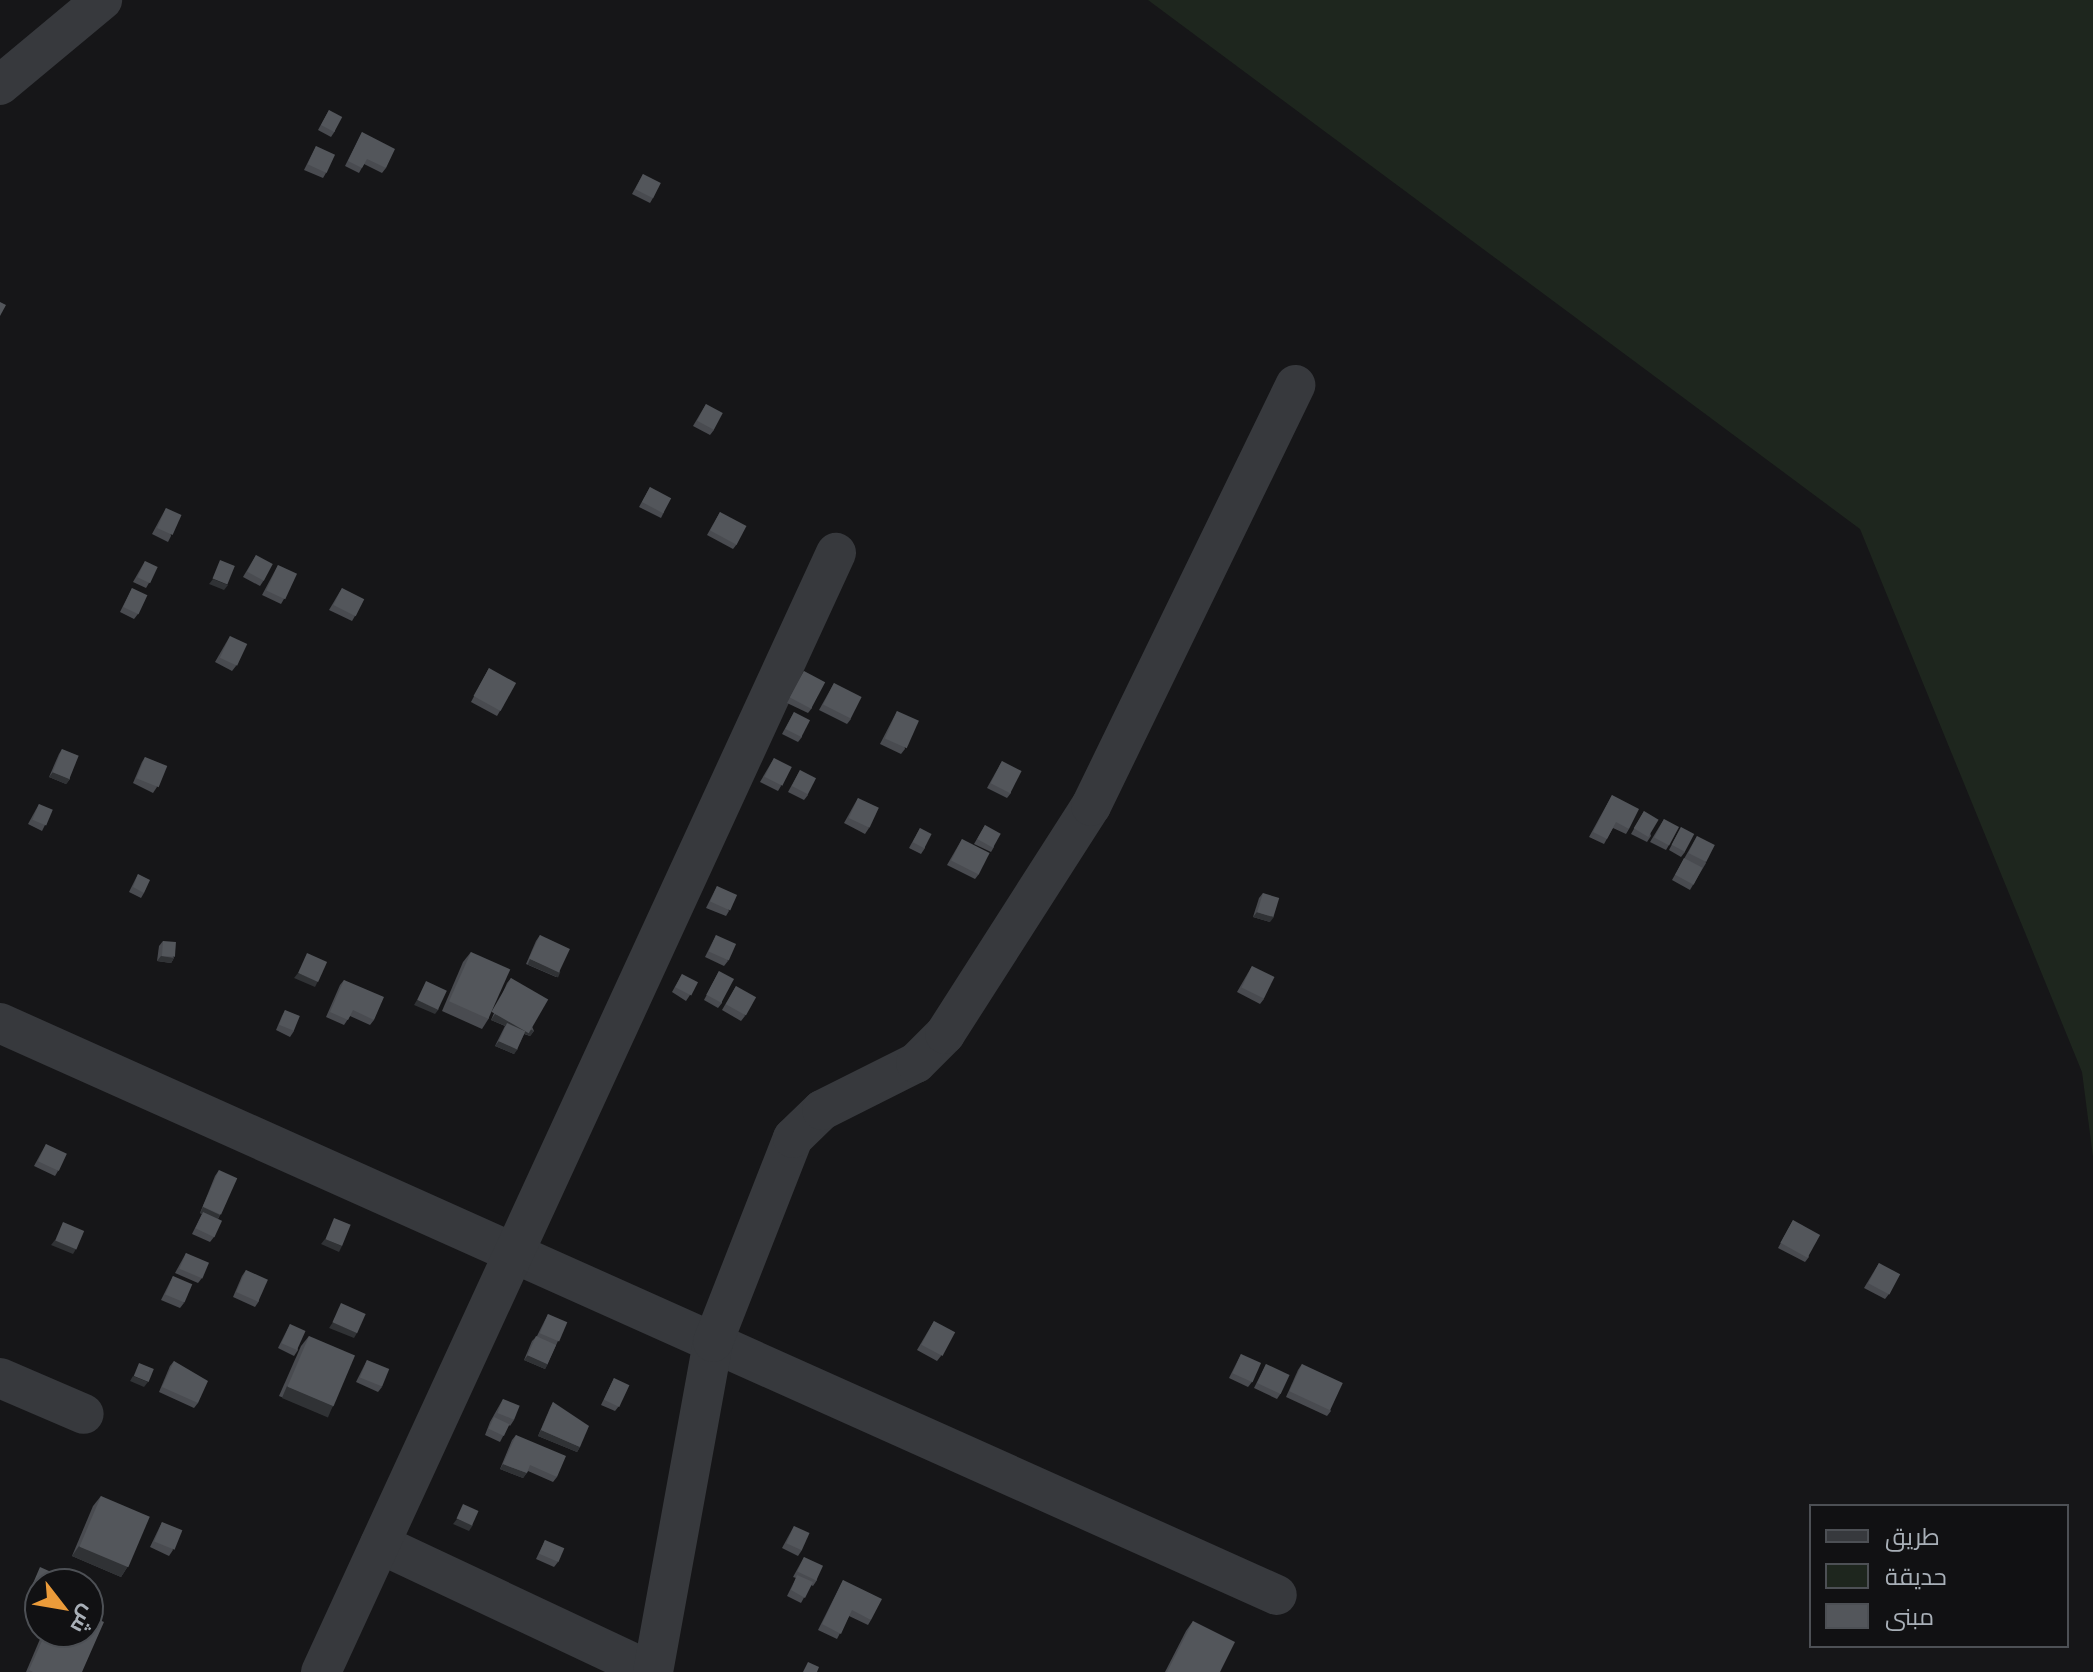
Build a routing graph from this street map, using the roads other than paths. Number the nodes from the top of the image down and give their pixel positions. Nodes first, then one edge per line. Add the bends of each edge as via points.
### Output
1 (102, 0) edge
2 (0, 85) edge
3 (1295, 385) dead end
4 (836, 553) dead end
5 (0, 1023) edge
6 (514, 1253) junction
7 (713, 1342) junction
8 (0, 1378) edge
9 (84, 1414) dead end
10 (380, 1544) junction
11 (1277, 1595) dead end
12 (321, 1672) edge
13 (652, 1672) edge

1 - 2 street
3 - 7 street via 1091,806 945,1034 916,1063 822,1110 793,1138
4 - 6 street
5 - 6 street
6 - 7 street
6 - 10 street
7 - 11 street
7 - 13 street
8 - 9 street
10 - 12 street
10 - 13 street

